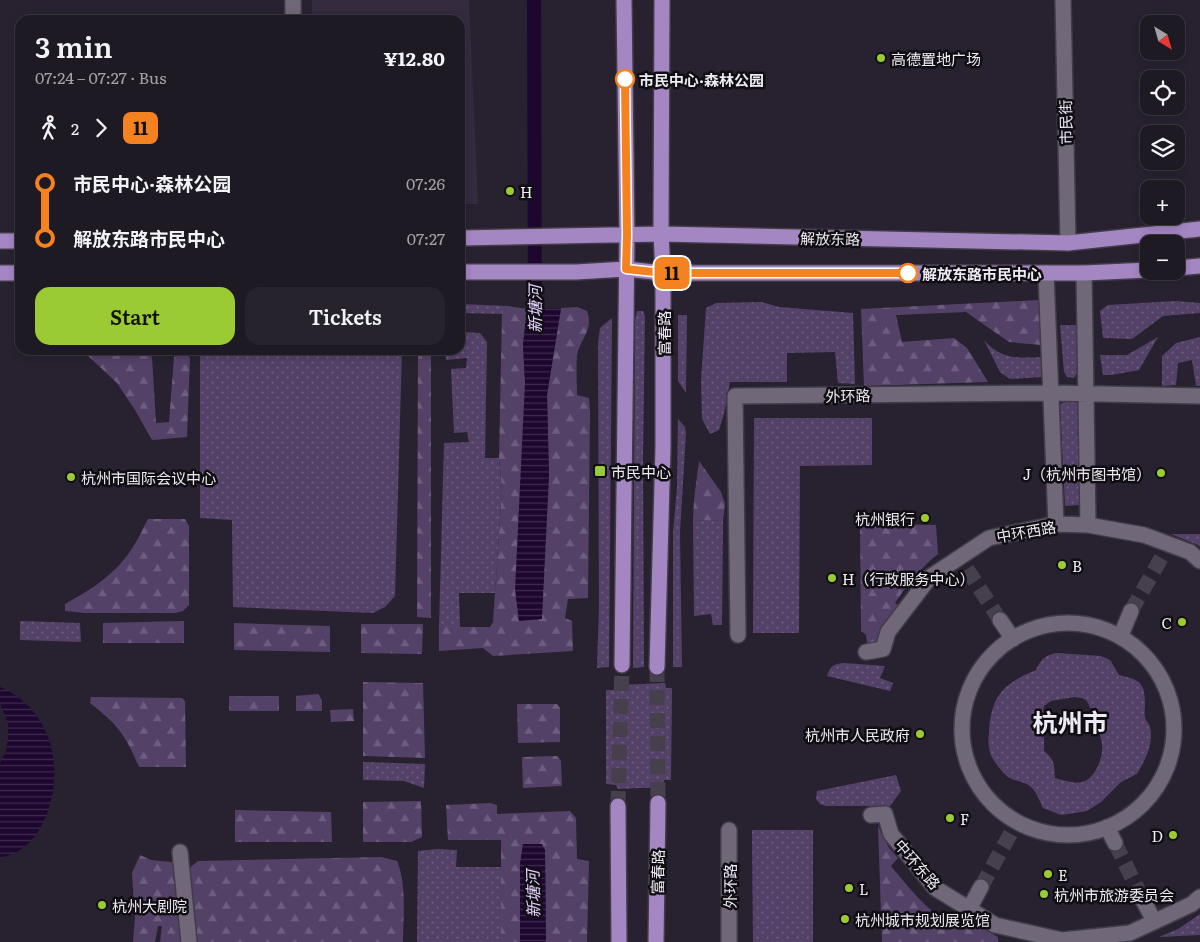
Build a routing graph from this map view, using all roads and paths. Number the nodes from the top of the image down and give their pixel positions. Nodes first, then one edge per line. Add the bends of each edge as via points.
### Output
1 (293, 0) edge
2 (624, 0) edge
3 (662, 0) edge
4 (1063, 0) edge
5 (293, 15) edge
6 (1200, 229) edge
7 (661, 234) junction
8 (627, 235) junction
9 (465, 238) edge
10 (0, 241) edge
11 (15, 241) edge
12 (1068, 243) junction
13 (1200, 266) edge
14 (1185, 267) edge
15 (626, 269) junction
16 (1140, 270) edge
17 (465, 272) edge
18 (0, 273) edge
19 (15, 273) edge
20 (663, 273) junction
21 (1046, 273) junction
22 (1084, 273) junction
23 (1052, 393) junction
24 (1087, 394) junction
25 (1200, 396) edge
26 (1056, 524) junction
27 (1088, 525) junction
28 (1200, 561) edge
29 (1131, 611) tunnel mouth
30 (1000, 620) tunnel mouth
31 (738, 635) dead end
32 (1121, 636) junction
33 (1013, 639) junction
34 (866, 652) dead end
35 (622, 665) tunnel mouth
36 (657, 667) tunnel mouth
37 (658, 803) tunnel mouth
38 (618, 806) tunnel mouth
39 (871, 815) dead end
40 (1107, 827) junction
41 (729, 830) dead end
42 (1115, 844) tunnel mouth
43 (180, 852) dead end
44 (981, 887) tunnel mouth
45 (1200, 896) edge
46 (1143, 900) tunnel mouth
47 (969, 909) junction
48 (1154, 921) junction
49 (1044, 939) edge
50 (1077, 940) edge
51 (189, 942) edge
52 (619, 942) edge
53 (656, 942) edge
54 (729, 942) edge

1 - 5 street
2 - 8 main road
3 - 7 main road, 富春路
4 - 12 street, 市民街
6 - 12 main road, 解放东路
7 - 8 main road, 解放东路
7 - 12 main road, 解放东路
7 - 20 main road, 富春路
8 - 9 main road, 解放东路
8 - 15 main road
10 - 11 main road
13 - 14 main road
15 - 17 main road
15 - 20 main road
15 - 35 main road
16 - 22 main road
18 - 19 main road
20 - 21 main road
20 - 36 main road, 富春路 via 663,447
21 - 22 main road
21 - 23 street
22 - 24 street
23 - 24 street, 外环路
23 - 26 street
23 - 31 street, 外环路 via 735,396
24 - 25 street, 外环路
24 - 27 street
26 - 27 street, 中环西路
26 - 34 street, 中环西路 via 988,538 963,563 930,577 888,632 883,649
27 - 28 street, 中环西路 via 1144,534 1166,549 1190,552
29 - 32 street
30 - 33 street
32 - 33 street via 1088,624 1053,623
32 - 40 street via 1149,658 1168,688 1176,722 1172,758 1156,790 1131,815
33 - 40 street via 991,655 972,684 962,717 964,752 977,785 1015,826 1064,836
37 - 53 main road, 富春路
38 - 52 main road
39 - 47 street, 中环东路 via 885,814 891,834 935,888
40 - 42 street
41 - 54 street, 外环路
43 - 51 street
44 - 47 street
45 - 48 street, 中环东路 via 1192,904
46 - 48 street
47 - 49 street, 中环东路 via 995,925
48 - 50 street, 中环东路 via 1130,933
49 - 50 street, 中环东路

